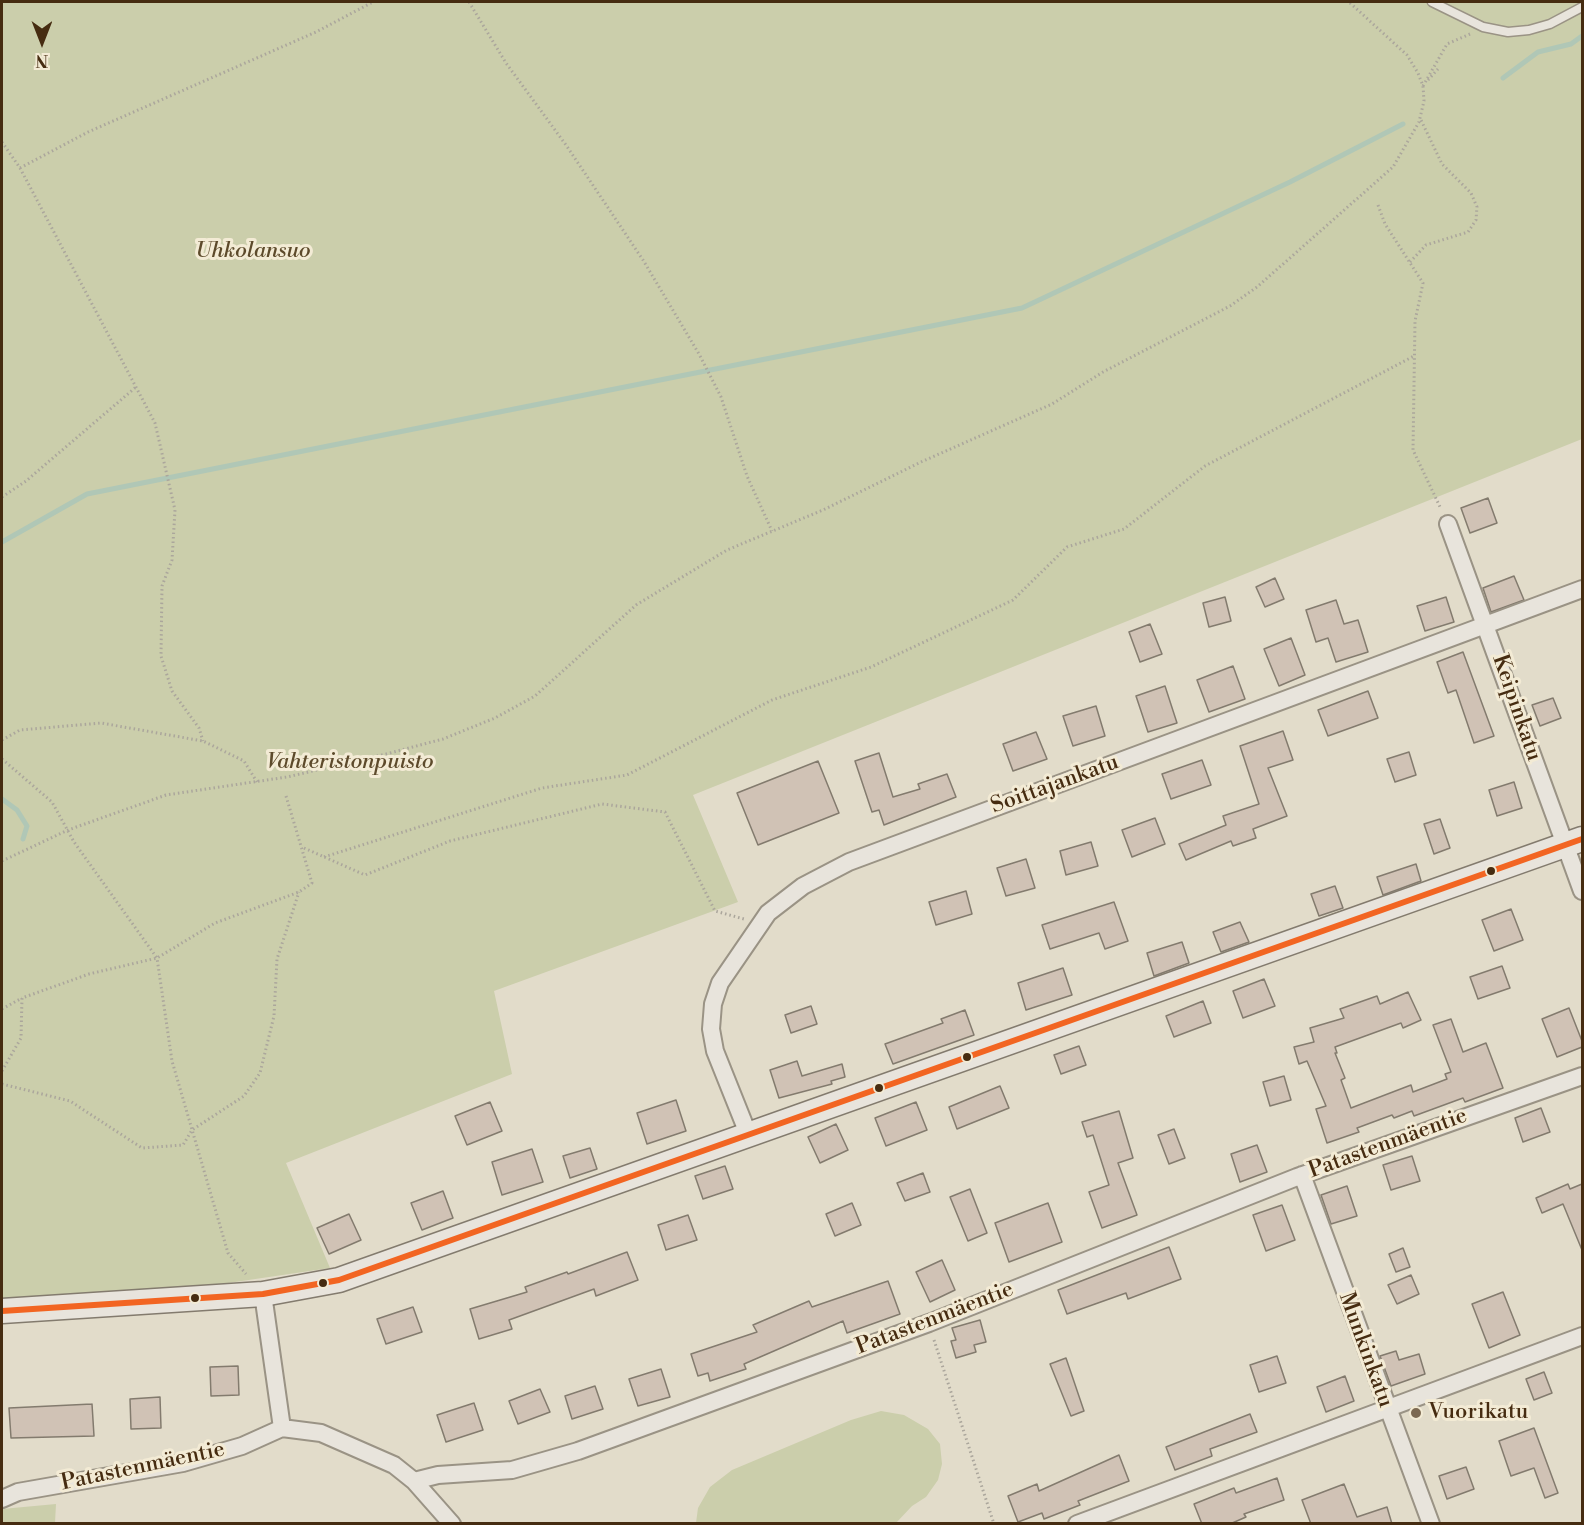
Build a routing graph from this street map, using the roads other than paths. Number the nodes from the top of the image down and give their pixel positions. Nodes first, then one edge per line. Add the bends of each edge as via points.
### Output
1 (1432, 2) edge
2 (1582, 7) edge
3 (1448, 524) road end
4 (1582, 589) edge
5 (1486, 624) junction
6 (1574, 842) edge
7 (1582, 891) edge
8 (1582, 1076) edge
9 (749, 1136) junction
10 (1302, 1175) junction
11 (262, 1294) junction
12 (2, 1311) edge
13 (1582, 1336) edge
14 (1387, 1408) junction
15 (282, 1428) junction
16 (414, 1481) junction
17 (2, 1499) edge
18 (452, 1524) edge
19 (1077, 1524) edge
20 (1431, 1524) edge

1 - 2 lane via 1483,27 1508,32 1550,24
3 - 5 street, Keipinkatu
4 - 5 street, Soittajankatu
5 - 6 street, Keipinkatu
5 - 9 street, Soittajankatu via 849,862 803,886 768,913 720,983 712,1004 715,1051
6 - 7 street, Keipinkatu
6 - 9 street
8 - 10 street, Patastenmäentie
9 - 11 street via 375,1269
10 - 14 street, Munkinkatu
10 - 16 street, Patastenmäentie via 929,1323 578,1451 512,1470 438,1475
11 - 12 street
11 - 15 street
13 - 14 street
14 - 19 street
14 - 20 street, Munkinkatu
15 - 16 street via 321,1433 394,1465
15 - 17 street, Patastenmäentie via 242,1446 183,1463 18,1492
16 - 18 street

